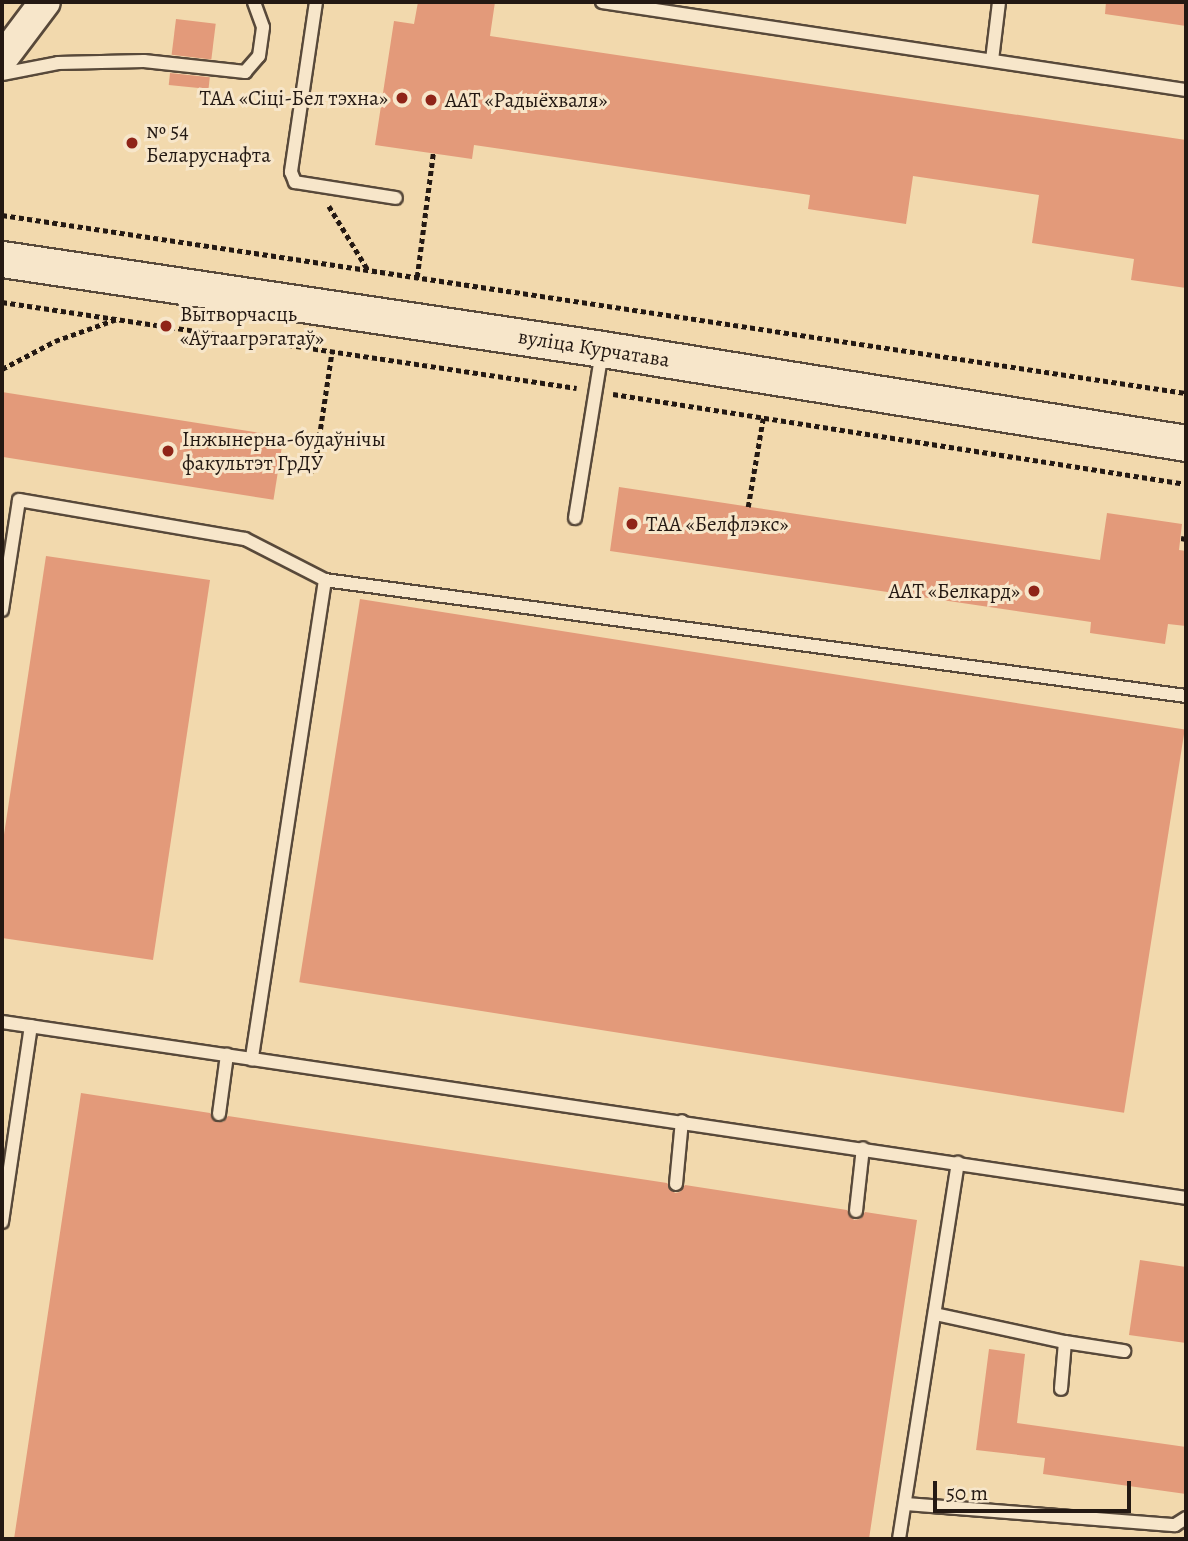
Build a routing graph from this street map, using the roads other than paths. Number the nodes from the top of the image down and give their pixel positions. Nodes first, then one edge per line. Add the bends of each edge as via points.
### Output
1 (46, 2) edge
2 (254, 2) edge
3 (316, 2) edge
4 (602, 2) edge
5 (999, 2) edge
6 (2, 59) edge
7 (992, 60) junction
8 (2, 74) edge
9 (1186, 90) edge
10 (396, 198) dead end
11 (2, 259) edge
12 (602, 349) junction
13 (1186, 443) edge
14 (575, 517) dead end
15 (325, 580) junction
16 (2, 610) edge
17 (1186, 696) edge
18 (2, 1022) edge
19 (31, 1026) junction
20 (228, 1055) junction
21 (252, 1059) junction
22 (219, 1114) dead end
23 (682, 1121) junction
24 (863, 1148) junction
25 (957, 1163) junction
26 (676, 1184) dead end
27 (1186, 1198) edge
28 (856, 1211) dead end
29 (2, 1222) edge
30 (934, 1314) junction
31 (1065, 1342) junction
32 (1125, 1351) dead end
33 (1061, 1389) dead end
34 (906, 1504) junction
35 (1186, 1518) edge
36 (899, 1539) edge

1 - 6 street
2 - 8 lane via 263,27 259,56 245,72 144,61 58,63
3 - 10 lane via 291,172 295,182
4 - 7 lane
5 - 7 lane
7 - 9 lane
11 - 12 main road, вуліца Курчатава
12 - 13 main road, вуліца Курчатава
12 - 14 lane
15 - 16 lane via 245,539 19,500
15 - 17 lane
15 - 21 lane
18 - 19 lane
19 - 20 lane
19 - 29 lane
20 - 21 lane
20 - 22 lane
21 - 23 lane
23 - 24 lane
23 - 26 lane
24 - 25 lane
24 - 28 lane
25 - 27 lane
25 - 30 lane
30 - 31 lane
30 - 34 lane
31 - 32 lane
31 - 33 lane
34 - 35 lane via 1175,1525
34 - 36 lane

